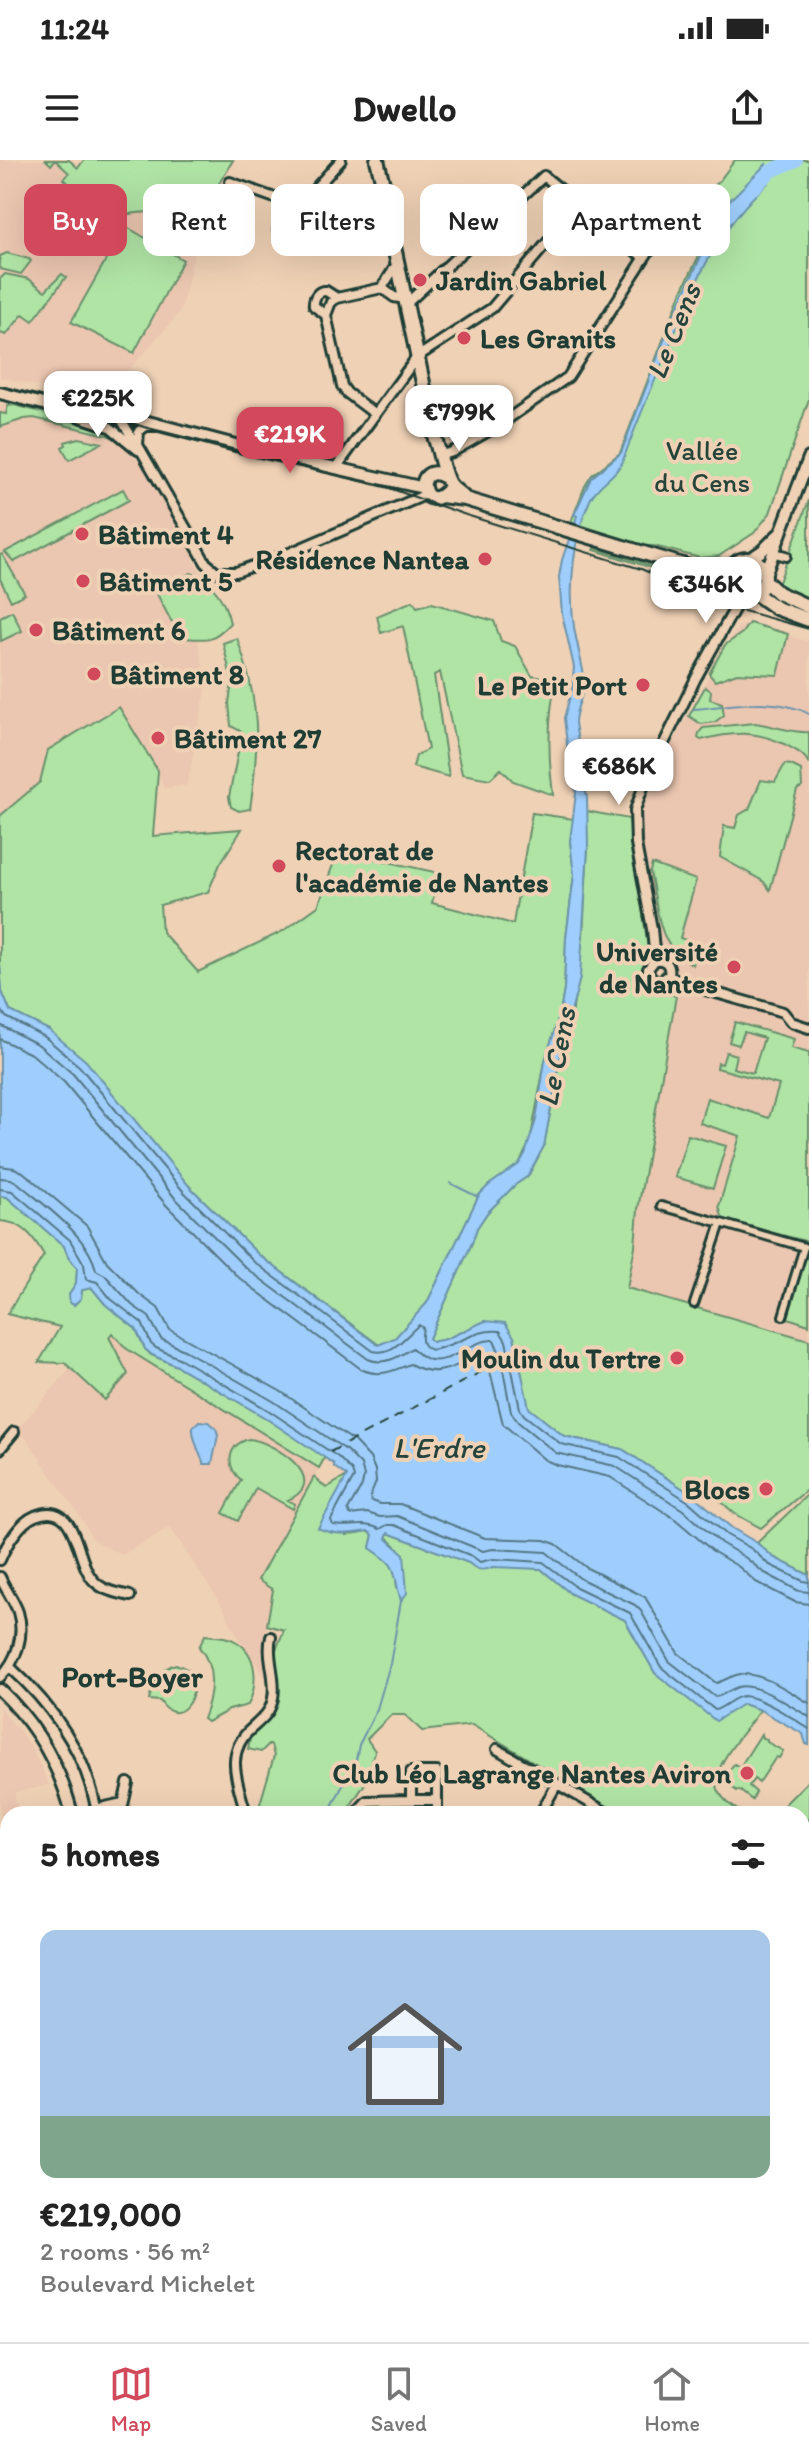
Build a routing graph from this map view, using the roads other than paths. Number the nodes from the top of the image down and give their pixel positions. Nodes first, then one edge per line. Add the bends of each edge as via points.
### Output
1 (341, 160) edge
2 (374, 160) edge
3 (230, 182) dead end
4 (320, 184) edge
5 (554, 184) edge
6 (271, 197) edge
7 (543, 248) edge
8 (642, 256) edge
9 (644, 258) joint
10 (397, 264) junction
11 (382, 288) junction
12 (337, 298) junction
13 (405, 302) junction
14 (326, 315) junction
15 (417, 357) junction
16 (0, 393) edge
17 (67, 410) junction
18 (121, 414) junction
19 (375, 414) junction
20 (161, 426) junction
21 (435, 439) junction
22 (140, 450) junction
23 (441, 455) junction
24 (809, 458) edge
25 (336, 468) junction
26 (429, 475) junction
27 (446, 480) junction
28 (425, 491) junction
29 (441, 496) junction
30 (465, 499) junction
31 (782, 530) junction
32 (750, 559) junction
33 (731, 567) junction
34 (703, 571) junction
35 (765, 578) junction
36 (730, 584) junction
37 (756, 594) junction
38 (742, 595) junction
39 (809, 607) edge
40 (809, 620) edge
41 (655, 960) junction
42 (669, 975) junction
43 (809, 1028) edge
44 (661, 1206) dead end
45 (721, 1223) junction
46 (694, 1304) dead end
47 (783, 1316) dead end
48 (14, 1432) dead end
49 (0, 1448) edge
50 (0, 1560) edge
51 (0, 1577) edge
52 (130, 1596) dead end
53 (271, 1637) dead end
54 (10, 1667) junction
55 (0, 1677) edge
56 (0, 1690) edge
57 (497, 1749) dead end
58 (128, 1783) dead end
59 (557, 1784) junction
60 (411, 1800) junction
61 (437, 1800) junction
62 (123, 1803) junction
63 (70, 1806) edge
64 (95, 1806) edge
65 (113, 1806) edge
66 (122, 1806) edge
67 (244, 1806) edge
68 (362, 1806) edge
69 (437, 1806) edge
70 (545, 1806) edge
71 (595, 1806) edge

1 - 4 street
2 - 10 main road
3 - 6 street
5 - 13 street via 544,176
7 - 15 street via 492,308
8 - 9 street
9 - 23 street via 568,377 499,425
10 - 11 street
10 - 13 main road
11 - 12 street
11 - 13 street
12 - 14 street
12 - 14 street via 323,291 316,296 314,306
13 - 15 main road
14 - 19 street via 342,386
15 - 19 street
15 - 21 main road
16 - 17 street
17 - 18 street
17 - 22 street via 115,430
18 - 20 street
18 - 22 street
19 - 25 street
20 - 22 street via 142,429
20 - 25 street
21 - 23 main road
21 - 26 main road
22 - 28 street via 206,563 217,572 236,572 292,552
23 - 27 main road
24 - 31 street
25 - 28 street
26 - 27 main road
26 - 28 main road
27 - 29 main road
27 - 30 main road
28 - 29 main road
29 - 30 main road
30 - 34 main road
31 - 32 street
31 - 35 street via 780,555
32 - 33 main road
32 - 35 main road via 761,566
33 - 34 main road
33 - 36 main road
34 - 36 main road
35 - 37 main road
35 - 39 main road via 778,593
36 - 38 main road
37 - 38 main road
37 - 40 main road
38 - 41 street via 696,678 635,810
41 - 42 street via 667,963
41 - 42 street via 648,969 651,978 660,981
42 - 43 street via 783,1012 791,1022
44 - 45 street
45 - 46 street
45 - 47 street via 804,1247
48 - 49 street
50 - 52 street via 29,1519 57,1514 72,1527 93,1580
51 - 54 street via 19,1620
53 - 67 street via 272,1706 242,1739 234,1757
54 - 55 street
54 - 64 street via 68,1735
56 - 63 street via 49,1752
57 - 59 street
58 - 62 street
59 - 70 street
59 - 71 street
60 - 61 street
60 - 61 street via 411,1772 437,1772
60 - 68 street via 367,1801
61 - 69 street
62 - 65 street
62 - 66 street

